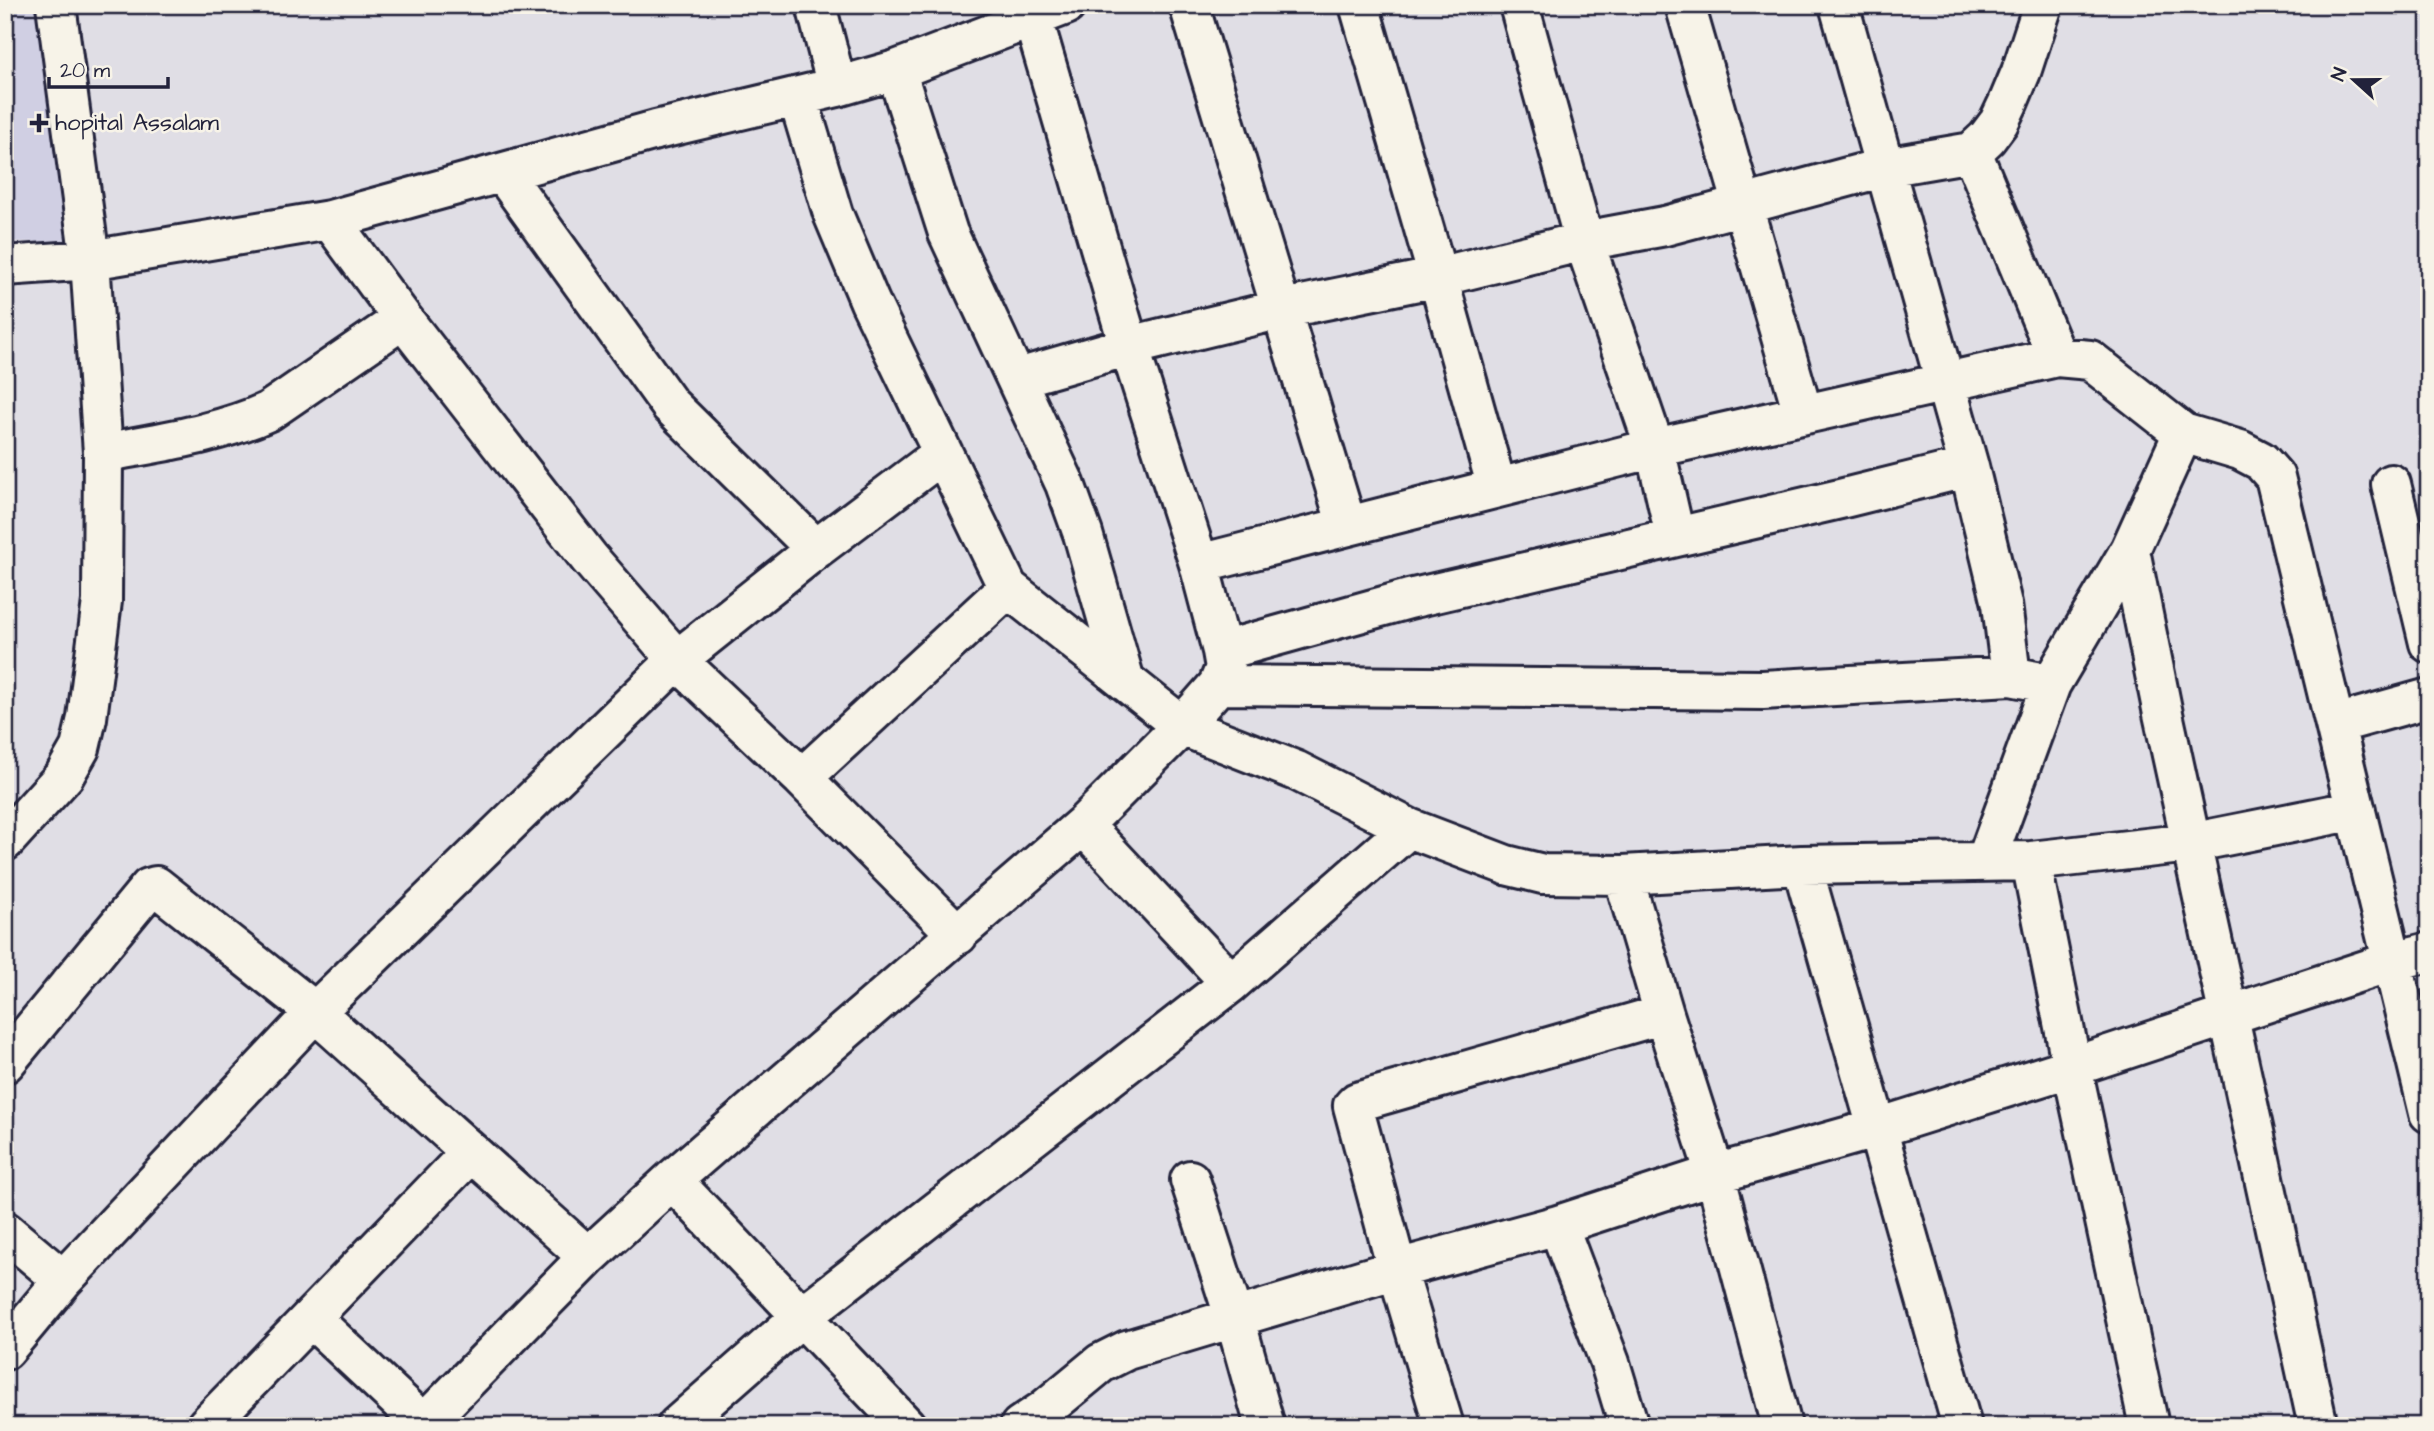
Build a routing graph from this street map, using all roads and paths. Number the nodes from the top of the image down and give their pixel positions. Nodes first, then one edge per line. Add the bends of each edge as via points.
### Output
1 (56, 5) edge
2 (816, 5) edge
3 (1189, 5) edge
4 (1359, 5) edge
5 (1519, 5) edge
6 (1685, 5) edge
7 (1839, 5) edge
8 (2043, 5) edge
9 (1043, 9) edge
10 (896, 70) junction
11 (837, 88) junction
12 (798, 98) junction
13 (1972, 152) junction
14 (1885, 167) junction
15 (503, 173) junction
16 (1744, 206) junction
17 (330, 220) junction
18 (1584, 241) junction
19 (90, 260) junction
20 (5, 267) edge
21 (1438, 277) junction
22 (1282, 309) junction
23 (403, 319) junction
24 (1129, 346) junction
25 (2057, 357) junction
26 (1018, 379) junction
27 (1945, 383) junction
28 (1803, 413) junction
29 (2183, 433) junction
30 (1655, 448) junction
31 (103, 453) junction
32 (942, 454) junction
33 (1969, 467) junction
34 (2391, 484) dead end
35 (1497, 488) junction
36 (1347, 526) junction
37 (1675, 536) junction
38 (816, 549) junction
39 (2130, 550) junction
40 (1199, 564) junction
41 (1008, 588) junction
42 (2429, 643) edge
43 (677, 660) junction
44 (1220, 668) junction
45 (2011, 676) junction
46 (1125, 681) junction
47 (2051, 684) junction
48 (2429, 698) edge
49 (2336, 724) junction
50 (1182, 726) junction
51 (802, 778) junction
52 (2356, 810) junction
53 (13, 821) edge
54 (1083, 825) junction
55 (1409, 828) junction
56 (2190, 843) junction
57 (1986, 861) junction
58 (2031, 861) junction
59 (1802, 865) junction
60 (1623, 874) junction
61 (958, 935) junction
62 (2411, 956) edge
63 (1231, 983) junction
64 (315, 1012) junction
65 (1664, 1014) junction
66 (2230, 1016) junction
67 (5, 1063) edge
68 (2072, 1068) junction
69 (2429, 1113) edge
70 (1878, 1128) junction
71 (470, 1153) junction
72 (1716, 1174) junction
73 (672, 1180) junction
74 (1190, 1180) dead end
75 (1558, 1224) junction
76 (5, 1231) edge
77 (588, 1257) junction
78 (1397, 1269) junction
79 (62, 1280) junction
80 (802, 1317) junction
81 (311, 1318) junction
82 (1235, 1319) junction
83 (5, 1350) edge
84 (423, 1425) edge
85 (206, 1426) edge
86 (677, 1426) edge
87 (906, 1426) edge
88 (1020, 1426) edge
89 (1265, 1426) edge
90 (1444, 1426) edge
91 (1629, 1426) edge
92 (1782, 1426) edge
93 (1962, 1426) edge
94 (2149, 1426) edge
95 (2318, 1426) edge

1 - 19 street
2 - 11 street
3 - 22 street
4 - 21 street
5 - 18 street
6 - 16 street
7 - 14 street
8 - 13 street via 2008,103 1987,138
9 - 10 street
9 - 24 street
10 - 11 street
10 - 26 street via 948,233
11 - 12 street
12 - 15 street via 656,130
12 - 32 street via 833,214
13 - 14 street
13 - 25 street
14 - 16 street
14 - 27 street
15 - 17 street
15 - 38 street via 670,405
16 - 18 street
16 - 28 street
17 - 19 street
17 - 23 street
18 - 21 street
18 - 30 street
19 - 20 street
19 - 31 street
21 - 22 street
21 - 35 street
22 - 24 street
22 - 36 street
23 - 31 street via 269,411 245,422
23 - 43 street via 589,558
24 - 26 street
24 - 40 street
25 - 27 street
25 - 29 street via 2090,360
26 - 46 street via 1083,534
27 - 28 street
27 - 33 street
28 - 30 street
29 - 39 street
29 - 49 street via 2240,450 2261,461 2274,477
30 - 35 street
30 - 37 street
31 - 53 street via 102,601 80,748 64,776
32 - 38 street
32 - 41 street
33 - 37 street
33 - 45 street via 2002,604
34 - 42 street
35 - 36 street
36 - 40 street
37 - 44 street via 1409,599
38 - 43 street
39 - 47 street
39 - 56 street
40 - 44 street
41 - 46 street
41 - 51 street
43 - 51 street
43 - 64 street
44 - 45 street via 1763,690
44 - 50 street
45 - 47 street
46 - 50 street
47 - 57 street
48 - 49 street
49 - 52 street
50 - 54 street
50 - 55 street via 1297,771
51 - 61 street
52 - 56 street
52 - 62 street
54 - 61 street
54 - 63 street
55 - 60 street via 1506,865 1543,874
55 - 63 street
56 - 58 street
56 - 66 street
57 - 58 street
57 - 59 street
58 - 68 street
59 - 60 street
59 - 70 street
60 - 65 street
61 - 73 street
62 - 66 street
62 - 69 street
63 - 80 street
64 - 67 street via 156,886 149,888
64 - 71 street
64 - 79 street
65 - 72 street
65 - 78 street via 1357,1102 1354,1112
66 - 68 street
66 - 95 street
68 - 70 street
68 - 94 street
70 - 72 street
70 - 93 street
71 - 77 street
71 - 81 street
72 - 75 street
72 - 92 street
73 - 77 street
73 - 80 street
74 - 82 street
75 - 78 street
75 - 91 street
76 - 79 street
77 - 84 street
78 - 82 street
78 - 90 street
79 - 83 street
80 - 86 street
80 - 87 street
81 - 84 street
81 - 85 street
82 - 88 street via 1127,1350 1101,1363
82 - 89 street

